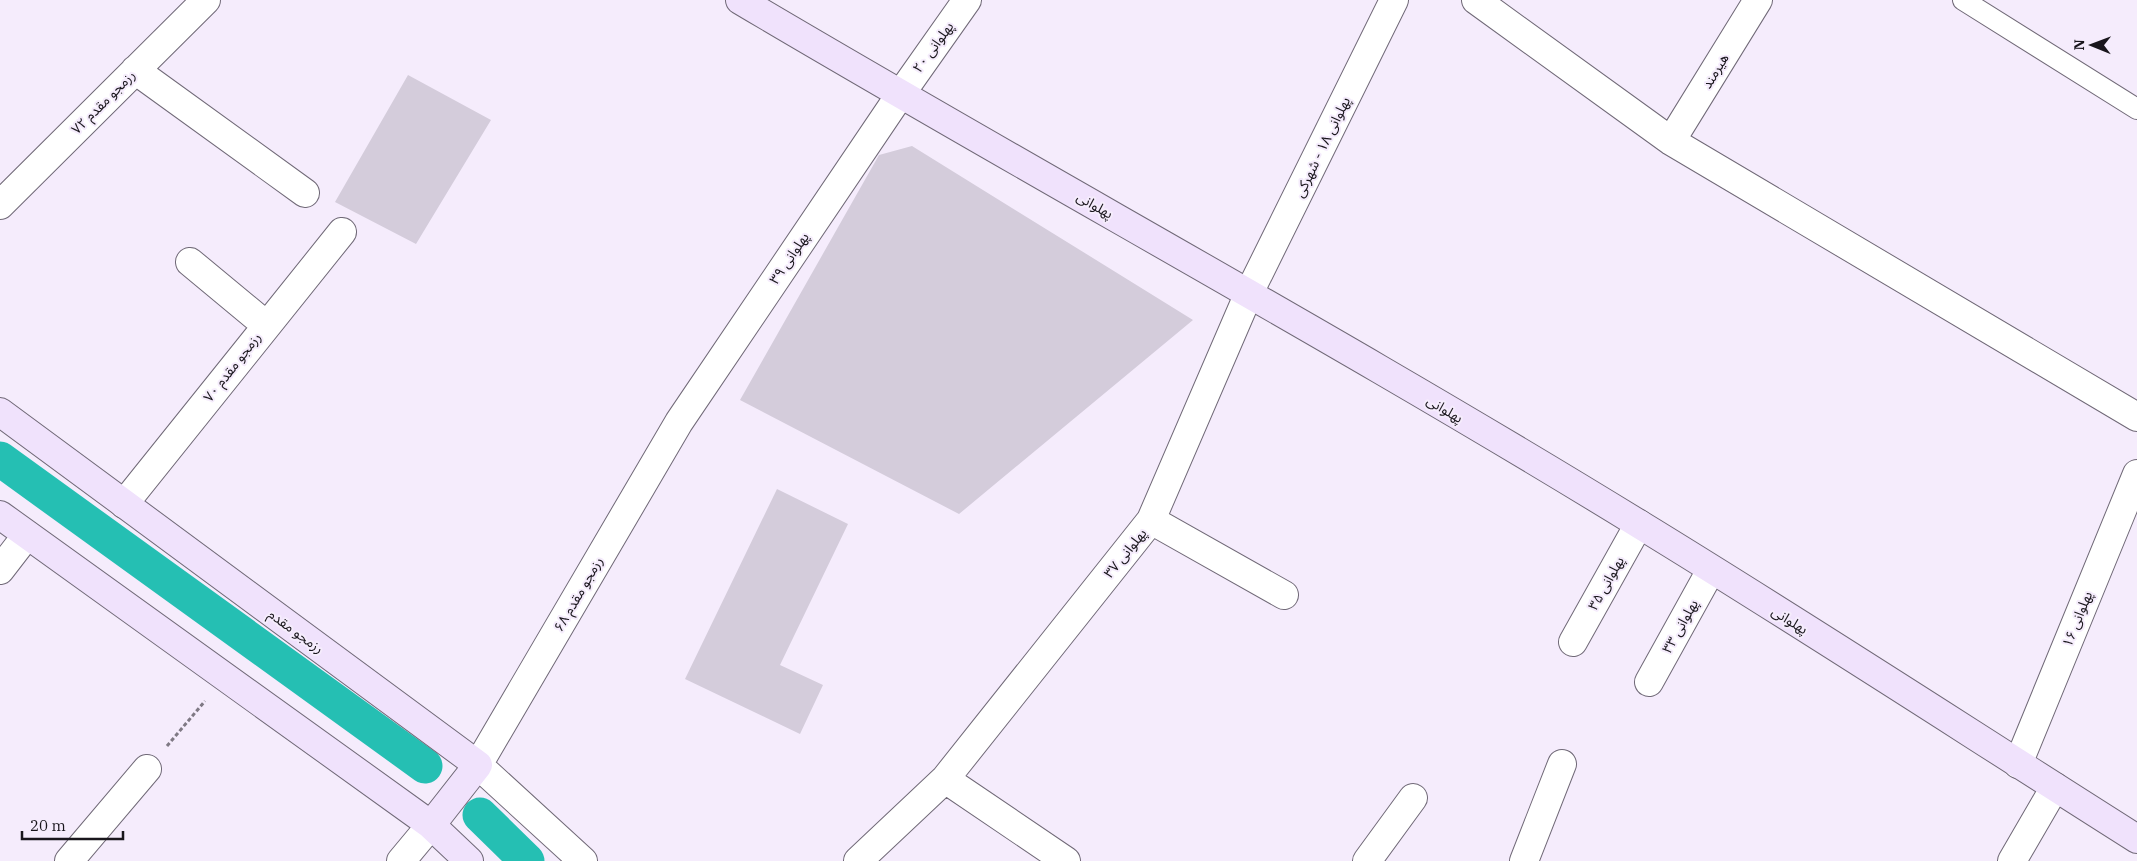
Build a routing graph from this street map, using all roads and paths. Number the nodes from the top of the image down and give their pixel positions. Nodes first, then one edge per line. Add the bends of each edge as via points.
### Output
1 (206, 0) edge
2 (740, 0) edge
3 (967, 0) edge
4 (1394, 0) edge
5 (1476, 0) edge
6 (1758, 0) edge
7 (1963, 0) edge
8 (135, 70) junction
9 (900, 95) junction
10 (2137, 109) edge
11 (1672, 141) junction
12 (305, 193) dead end
13 (0, 205) edge
14 (342, 232) dead end
15 (190, 262) dead end
16 (1250, 293) junction
17 (266, 325) junction
18 (0, 412) edge
19 (2137, 417) edge
20 (679, 422) joint
21 (2137, 474) edge
22 (124, 504) junction
23 (0, 515) edge
24 (1151, 520) junction
25 (1639, 524) junction
26 (27, 535) junction
27 (0, 570) edge
28 (1711, 570) junction
29 (1284, 596) dead end
30 (1573, 642) dead end
31 (226, 677) junction
32 (1648, 682) dead end
33 (1562, 764) dead end
34 (2018, 764) junction
35 (478, 765) junction
36 (147, 769) joint
37 (944, 779) junction
38 (2055, 787) junction
39 (1413, 798) dead end
40 (431, 825) junction
41 (2137, 839) edge
42 (69, 861) edge
43 (401, 861) edge
44 (469, 861) edge
45 (583, 861) edge
46 (858, 861) edge
47 (1066, 861) edge
48 (1367, 861) edge
49 (1524, 861) edge
50 (2012, 861) edge

1 - 8 street, رزمجو مقدم ۷۲
2 - 9 street, پهلوانی
3 - 9 street, پهلوانی ۲۰
4 - 16 street, پهلوانی ۱۸ - شهرکی
5 - 11 street
6 - 11 street, هیرمند
7 - 10 lane
8 - 12 street
8 - 13 street, رزمجو مقدم ۷۲
9 - 16 street, پهلوانی
9 - 20 street, پهلوانی ۳۹
11 - 19 street
14 - 17 street, رزمجو مقدم ۷۰
15 - 17 street
16 - 24 street, پهلوانی ۳۷
16 - 25 street, پهلوانی
17 - 22 street, رزمجو مقدم ۷۰
18 - 22 street, رزمجو مقدم
20 - 35 street, رزمجو مقدم ۶۸
21 - 34 street, پهلوانی ۱۶
22 - 35 street, رزمجو مقدم
23 - 26 street
24 - 29 street
24 - 37 street, پهلوانی ۳۷
25 - 28 street, پهلوانی
25 - 30 street, پهلوانی ۳۵
26 - 27 street
26 - 31 street
28 - 32 street, پهلوانی ۳۳
28 - 34 street, پهلوانی
31 - 36 path
31 - 40 street
33 - 49 street
34 - 38 street, پهلوانی
35 - 40 street
35 - 45 street, رزمجو مقدم
36 - 42 street
37 - 46 street, پهلوانی ۳۷
37 - 47 street
38 - 41 street, پهلوانی
38 - 50 street
39 - 48 street
40 - 43 street
40 - 44 street

